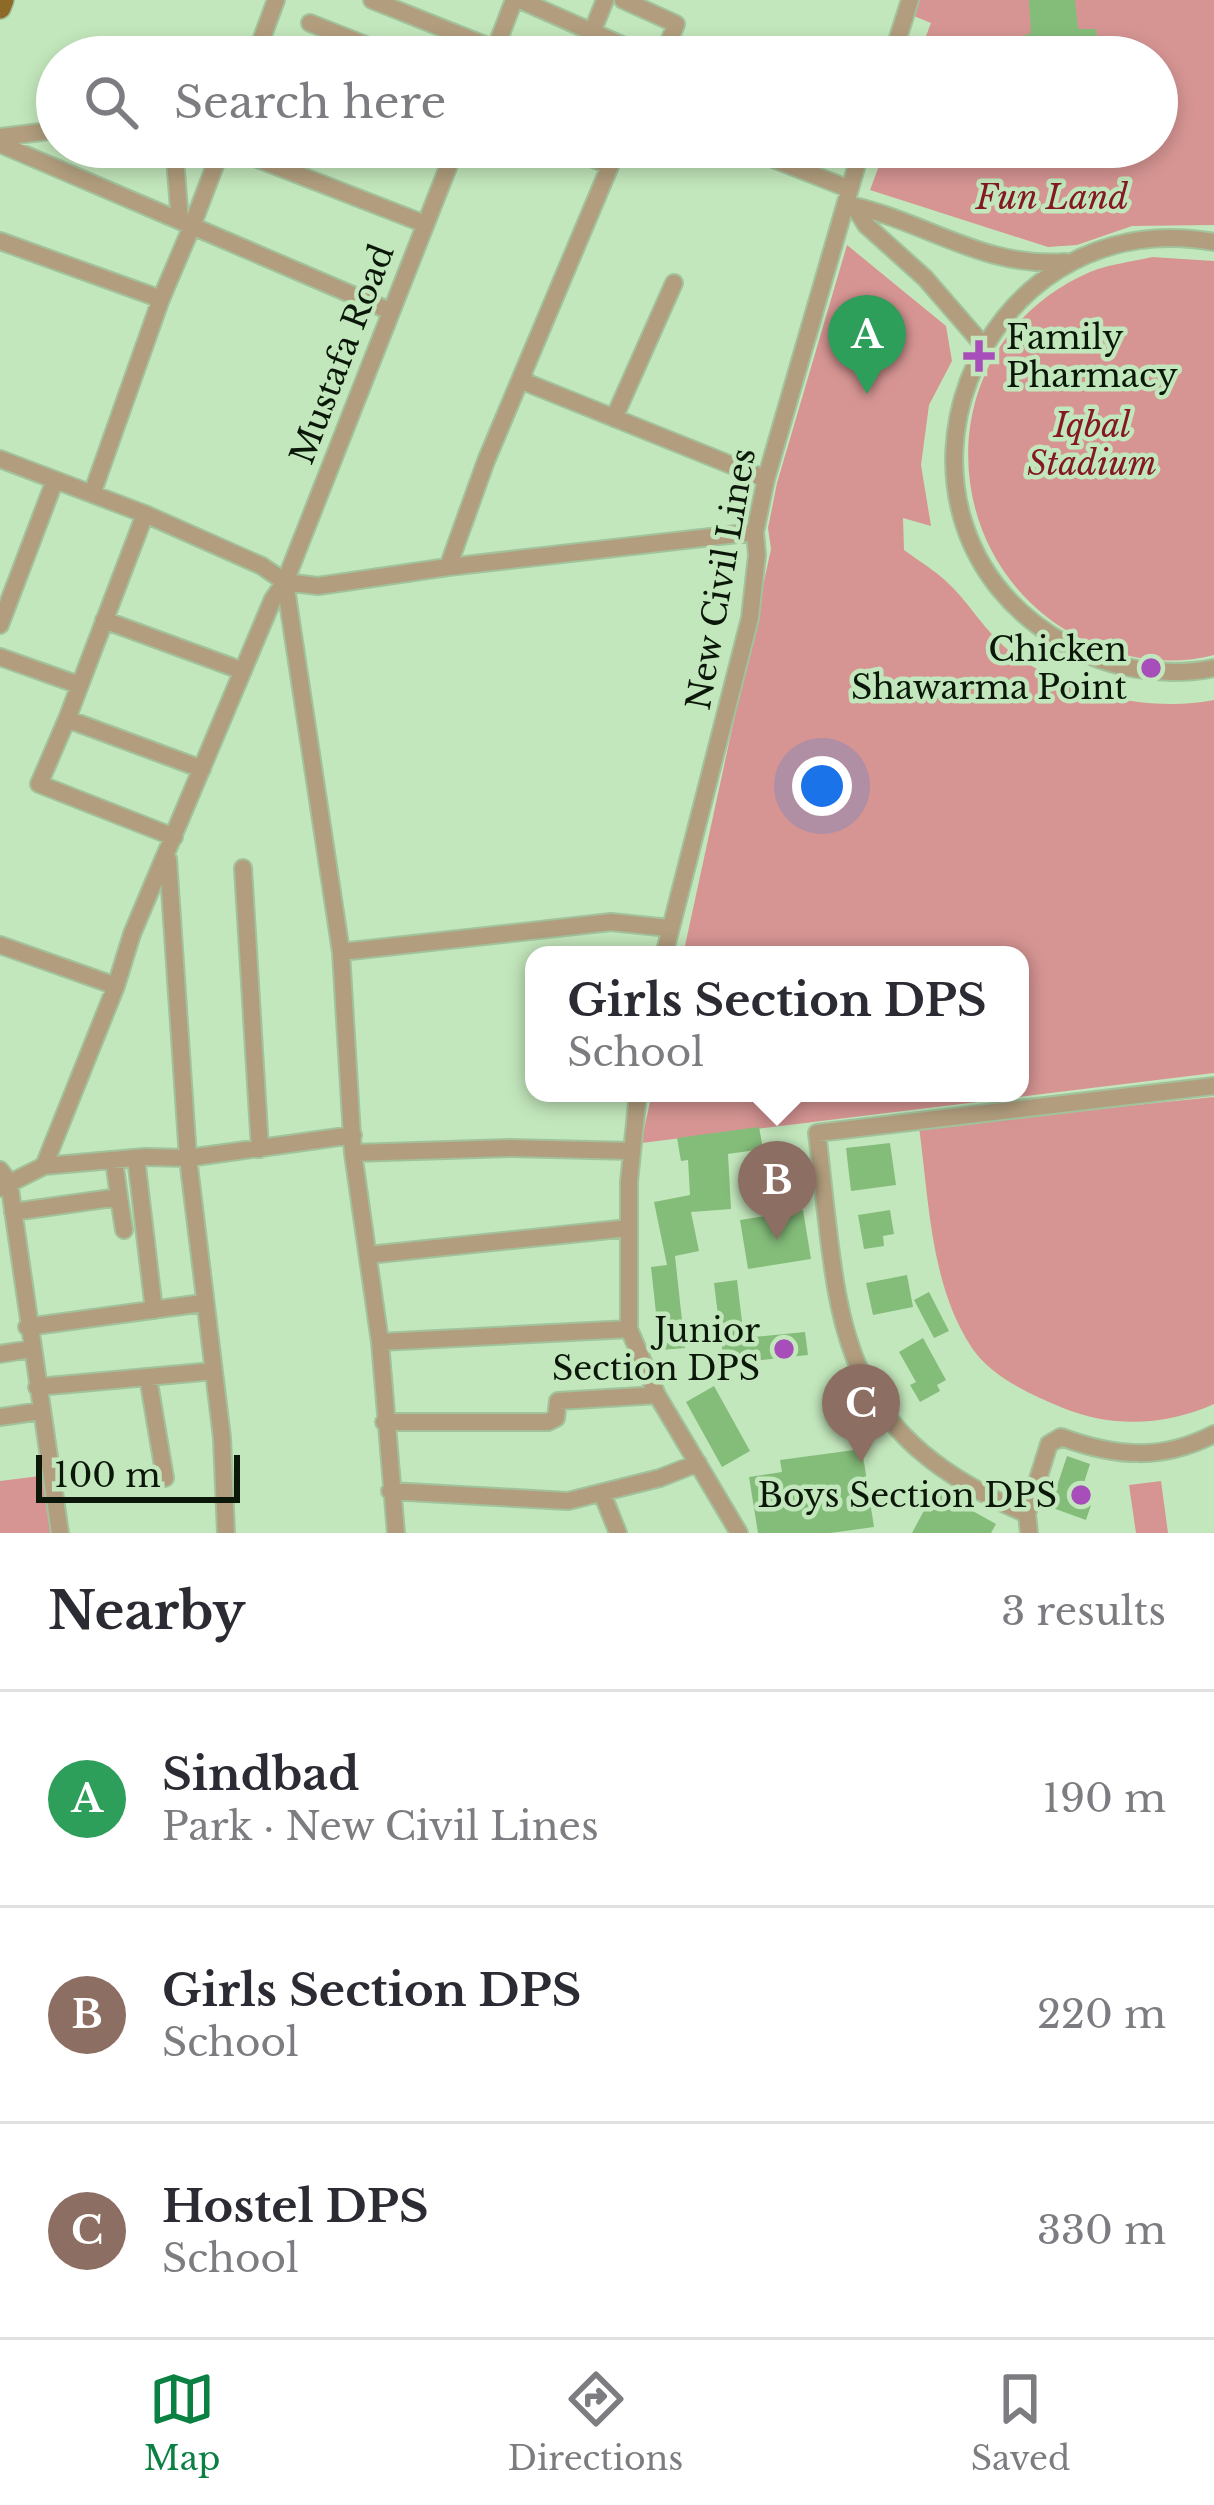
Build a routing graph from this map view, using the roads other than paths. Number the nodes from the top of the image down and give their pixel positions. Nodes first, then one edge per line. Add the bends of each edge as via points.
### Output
1 (3, 0) edge
2 (276, 0) edge
3 (372, 0) edge
4 (517, 0) edge
5 (605, 0) edge
6 (623, 0) edge
7 (910, 0) edge
8 (0, 8) edge
9 (310, 22) dead end
10 (593, 30) junction
11 (263, 36) edge
12 (344, 36) edge
13 (455, 36) edge
14 (501, 36) edge
15 (591, 36) edge
16 (606, 36) edge
17 (671, 36) edge
18 (899, 36) edge
19 (36, 134) edge
20 (0, 141) edge
21 (36, 157) edge
22 (61, 168) edge
23 (177, 168) edge
24 (214, 168) edge
25 (279, 168) edge
26 (447, 168) edge
27 (609, 168) edge
28 (796, 168) edge
29 (854, 168) edge
30 (847, 188) junction
31 (854, 206) junction
32 (186, 224) junction
33 (425, 224) junction
34 (0, 241) edge
35 (1214, 242) edge
36 (1070, 262) junction
37 (674, 283) dead end
38 (161, 299) junction
39 (390, 311) junction
40 (983, 345) junction
41 (522, 378) junction
42 (614, 418) junction
43 (1, 463) edge
44 (766, 479) junction
45 (55, 480) junction
46 (92, 494) junction
47 (145, 514) junction
48 (755, 532) junction
49 (448, 567) junction
50 (285, 583) junction
51 (2, 614) edge
52 (104, 620) junction
53 (0, 657) edge
54 (1214, 668) edge
55 (243, 671) junction
56 (79, 686) junction
57 (67, 719) junction
58 (202, 770) junction
59 (171, 845) junction
60 (243, 868) dead end
61 (669, 928) junction
62 (0, 945) edge
63 (666, 946) edge
64 (341, 952) junction
65 (116, 986) junction
66 (1214, 1086) edge
67 (637, 1102) edge
68 (353, 1144) junction
69 (260, 1149) junction
70 (632, 1151) junction
71 (136, 1158) junction
72 (188, 1158) junction
73 (114, 1160) junction
74 (44, 1166) junction
75 (3, 1180) edge
76 (119, 1196) junction
77 (13, 1212) junction
78 (629, 1228) junction
79 (124, 1230) dead end
80 (8, 1234) edge
81 (368, 1255) junction
82 (22, 1286) junction
83 (0, 1290) edge
84 (203, 1303) junction
85 (154, 1310) junction
86 (27, 1327) junction
87 (629, 1329) junction
88 (380, 1342) junction
89 (31, 1348) junction
90 (0, 1354) edge
91 (214, 1371) junction
92 (148, 1377) junction
93 (37, 1387) junction
94 (657, 1395) junction
95 (41, 1411) junction
96 (0, 1417) edge
97 (384, 1422) junction
98 (1214, 1434) edge
99 (698, 1463) junction
100 (165, 1478) dead end
101 (390, 1491) junction
102 (602, 1492) junction
103 (1027, 1514) junction
104 (60, 1533) edge
105 (226, 1533) edge
106 (396, 1533) edge
107 (618, 1533) edge
108 (739, 1533) edge
109 (1029, 1533) edge

1 - 8 main road
2 - 11 street
3 - 13 street
4 - 10 street
4 - 14 street
5 - 10 street
6 - 17 street via 676,24
7 - 18 street
9 - 12 street
10 - 15 street
10 - 16 street
19 - 20 street
20 - 21 street
22 - 32 street
23 - 32 street
24 - 32 street
25 - 33 street
26 - 33 street, Mustafa Road
27 - 41 street
28 - 30 street
29 - 30 street, New Civil Lines
30 - 31 street
30 - 44 street, New Civil Lines
31 - 36 street via 1000,256
31 - 40 street
32 - 38 street
32 - 39 street
33 - 39 street, Mustafa Road
34 - 38 street
35 - 36 street via 1144,239
36 - 40 street via 1006,312
37 - 42 street
38 - 46 street
39 - 50 street, Mustafa Road
40 - 54 street via 959,406 954,471 969,535 1002,591 1051,635 1110,663
41 - 42 street
41 - 49 street
42 - 44 street
43 - 45 street
44 - 48 street, New Civil Lines
45 - 46 street
45 - 51 street
46 - 47 street
47 - 50 street
47 - 52 street
48 - 49 street
48 - 61 street, New Civil Lines via 750,618
49 - 50 street via 318,586
50 - 55 street, Mustafa Road
50 - 64 street
52 - 55 street
52 - 56 street
53 - 56 street
55 - 58 street, Mustafa Road
56 - 57 street
57 - 58 street
57 - 59 street via 39,784
58 - 59 street, Mustafa Road
59 - 65 street, Mustafa Road
59 - 72 street
60 - 69 street
61 - 63 street, New Civil Lines
61 - 64 street via 611,922
62 - 65 street
64 - 68 street
65 - 74 street, Mustafa Road
66 - 103 street via 817,1133 836,1287 865,1388 924,1455
67 - 70 street
68 - 69 street
68 - 70 street
68 - 81 street
69 - 72 street
70 - 78 street
71 - 72 street
71 - 73 street
71 - 85 street
72 - 84 street
73 - 74 street
73 - 76 street
74 - 75 street
75 - 77 street
76 - 77 street
76 - 79 street
77 - 80 street
78 - 81 street
78 - 87 street
80 - 82 street
81 - 88 street
82 - 83 street
82 - 86 street
84 - 85 street
84 - 91 street
85 - 86 street
86 - 89 street
87 - 88 street
87 - 94 street
88 - 97 street
89 - 90 street
89 - 93 street
91 - 92 street
91 - 105 street
92 - 93 street
92 - 100 street
93 - 95 street
94 - 97 street via 558,1401 548,1422
94 - 99 street
95 - 96 street
95 - 104 street
97 - 101 street
98 - 103 street via 1144,1456 1060,1437 1048,1444
99 - 102 street
99 - 108 street
101 - 102 street via 568,1501
101 - 106 street
102 - 107 street
103 - 109 street

